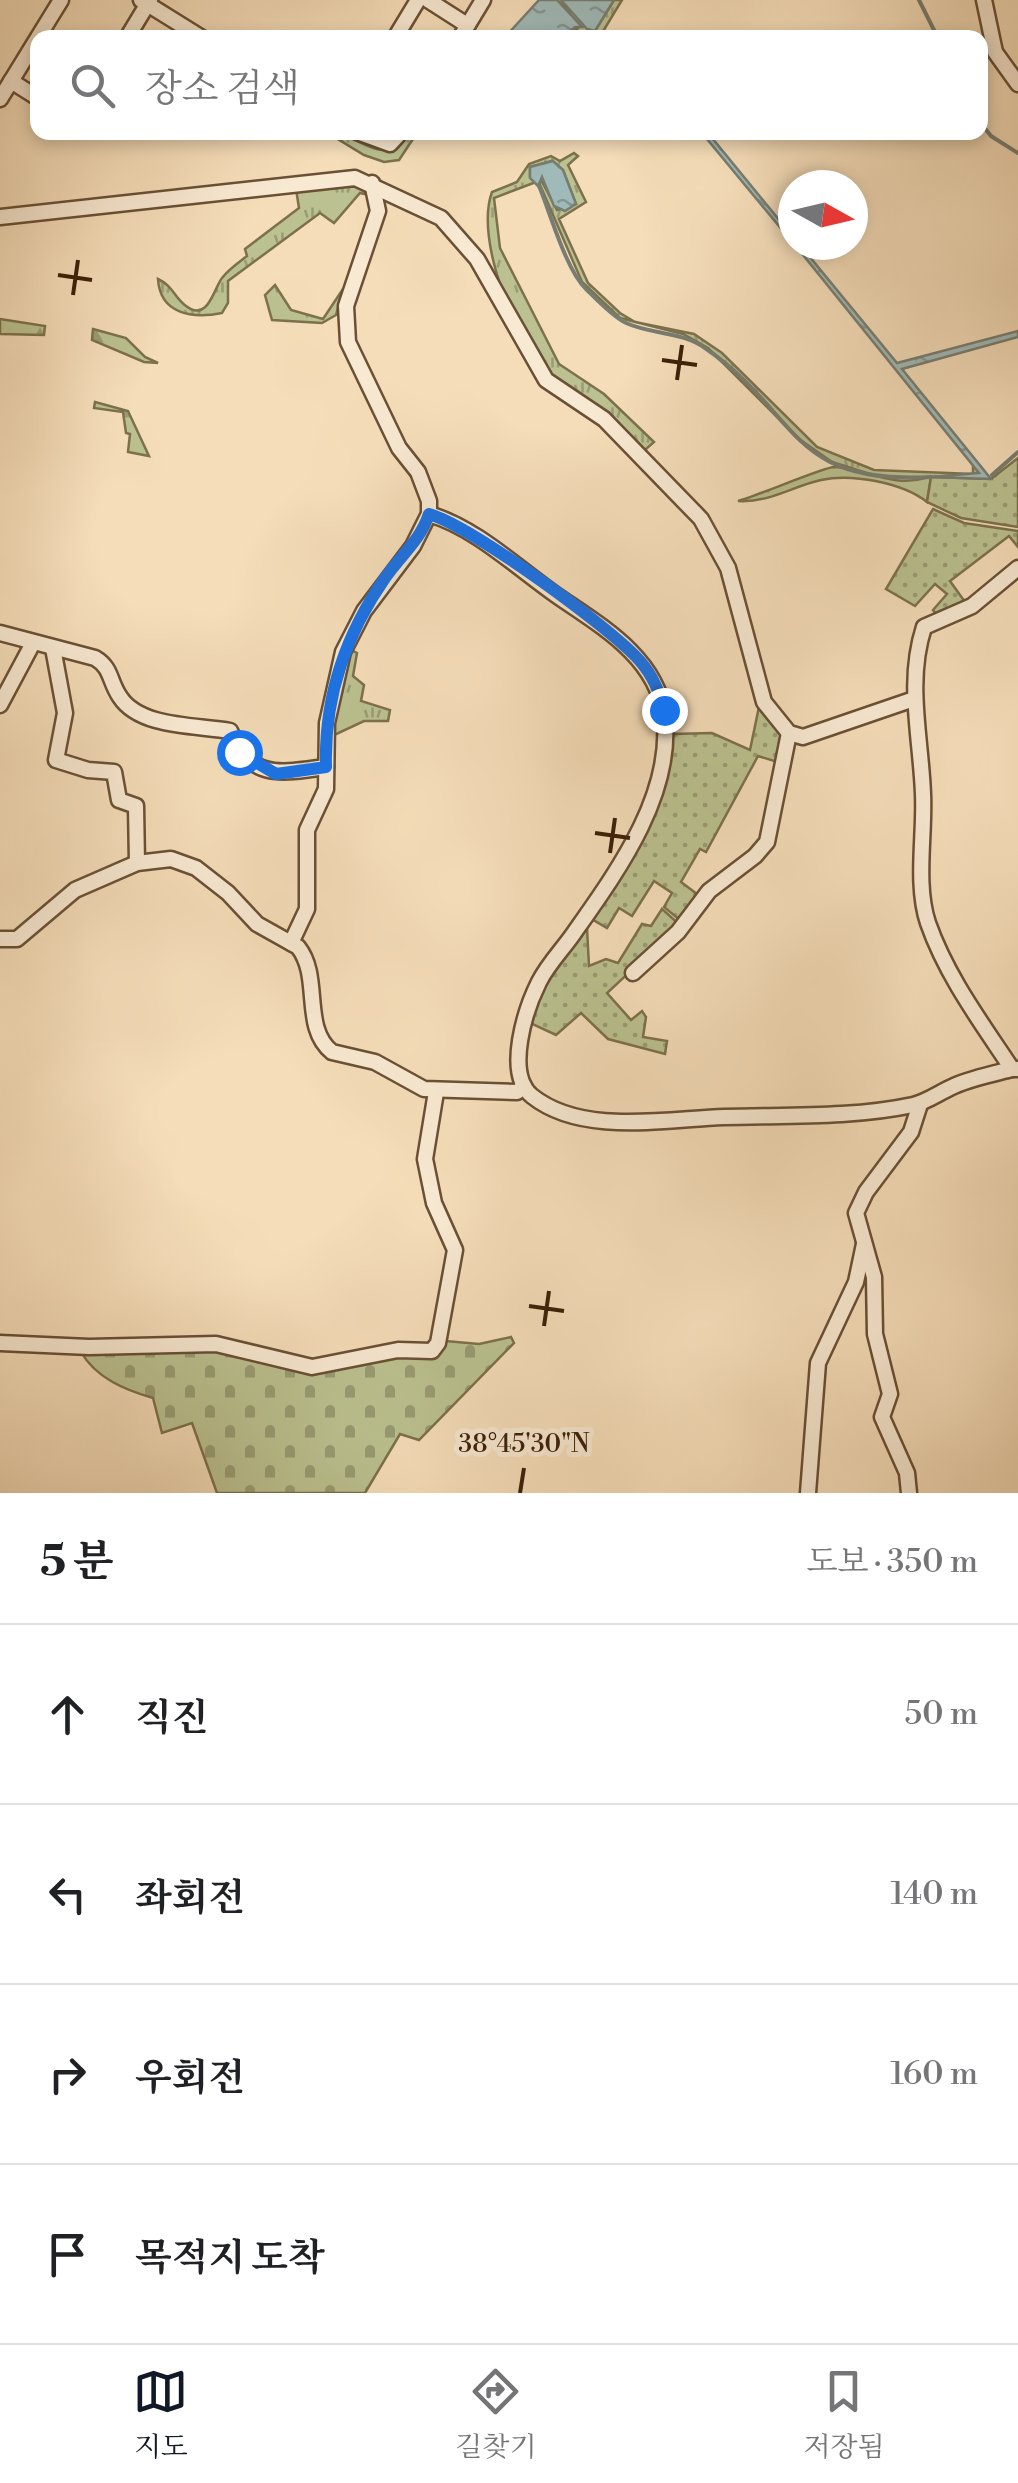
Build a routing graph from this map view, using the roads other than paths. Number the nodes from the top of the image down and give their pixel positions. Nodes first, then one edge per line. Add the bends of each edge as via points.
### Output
1 (60, 0) edge
2 (418, 0) edge
3 (428, 0) edge
4 (482, 0) edge
5 (984, 0) edge
6 (146, 1) edge
7 (42, 30) edge
8 (131, 30) edge
9 (190, 30) edge
10 (400, 30) edge
11 (463, 30) edge
12 (465, 30) edge
13 (30, 50) edge
14 (11, 81) junction
15 (1018, 84) edge
16 (30, 93) edge
17 (0, 99) edge
18 (372, 183) junction
19 (0, 217) edge
20 (429, 514) junction
21 (1018, 568) edge
22 (0, 632) edge
23 (32, 643) junction
24 (53, 648) junction
25 (914, 699) junction
26 (0, 706) edge
27 (789, 733) junction
28 (326, 767) junction
29 (137, 862) junction
30 (0, 939) edge
31 (291, 943) junction
32 (633, 973) dead end
33 (1015, 1069) edge
34 (524, 1086) junction
35 (436, 1092) junction
36 (920, 1104) junction
37 (864, 1244) junction
38 (0, 1344) edge
39 (808, 1493) edge
40 (910, 1493) edge

1 - 7 street
2 - 10 street
3 - 11 street
4 - 12 street
5 - 15 street via 995,52
6 - 8 street
6 - 9 street
13 - 14 street
14 - 16 street
14 - 17 street
18 - 19 street via 322,180
18 - 20 street via 378,211 346,306 348,342 399,448 418,472
18 - 27 street via 456,230 546,380 604,419 701,519 728,568 764,702
20 - 28 street via 343,652 327,723
20 - 34 street via 463,528 614,636 653,679 664,710 662,766 644,822 541,977 524,1016
21 - 25 street via 972,606 924,627
22 - 23 street
23 - 24 street
23 - 26 street
24 - 28 street via 108,666 122,700 136,713 230,731 244,758 276,774
24 - 29 street via 65,713 56,760 114,772 120,800 136,806
25 - 27 street via 818,734
25 - 33 street via 926,918 952,976
27 - 32 street via 767,842 709,891 678,932
28 - 31 street via 326,789 307,830 308,909
29 - 30 street via 75,890 17,940
29 - 31 street via 171,858 196,868 256,924
31 - 35 street via 304,954 316,1030 326,1048 375,1062
33 - 36 street via 958,1084
34 - 35 street via 516,1092
34 - 36 street via 563,1111 627,1121 790,1118
35 - 38 street via 424,1159 434,1204 455,1250 432,1351 398,1350 312,1367 216,1344
36 - 37 street via 911,1132 858,1202
37 - 39 street via 856,1282 818,1363
37 - 40 street via 890,1394 882,1417

